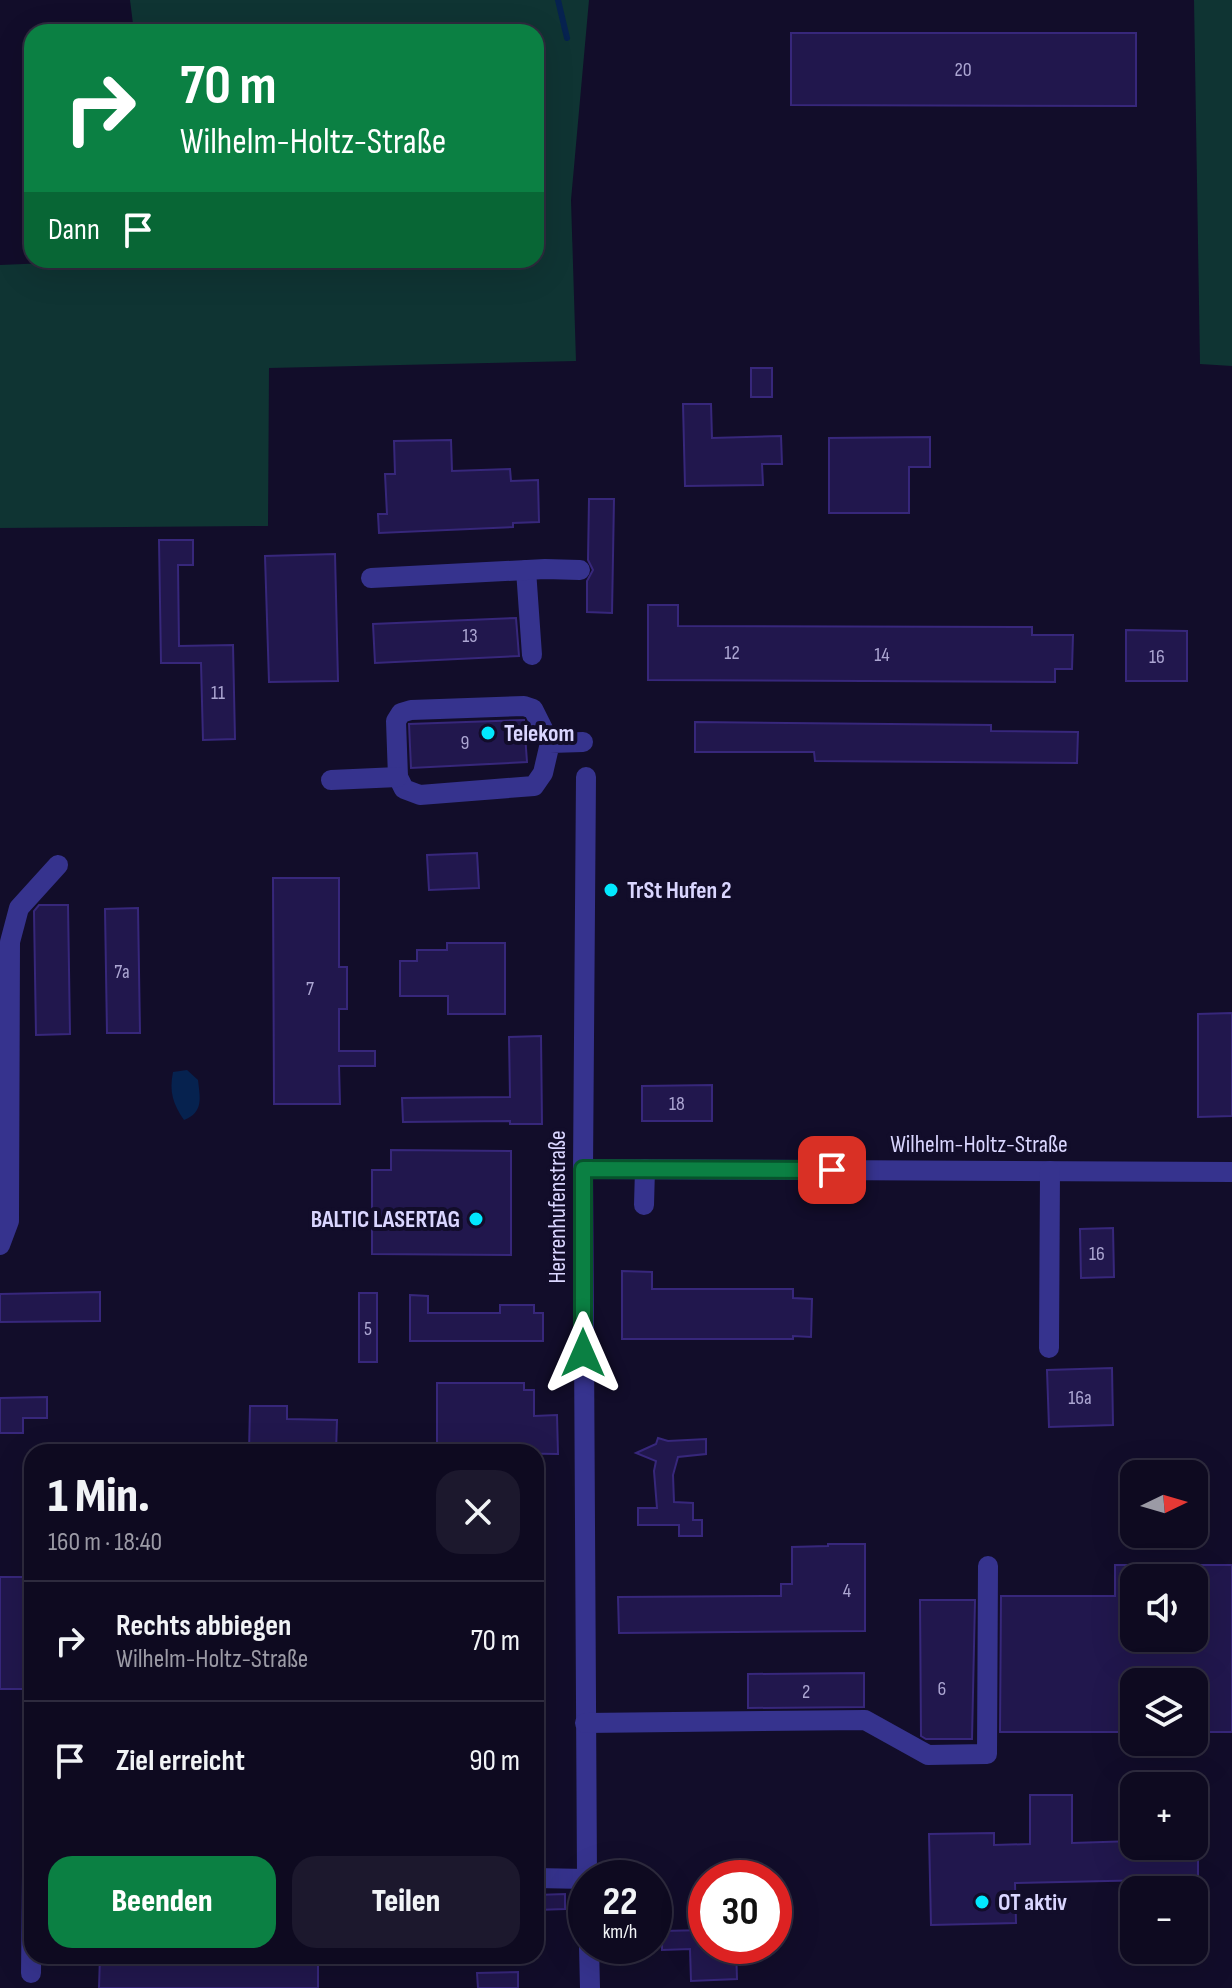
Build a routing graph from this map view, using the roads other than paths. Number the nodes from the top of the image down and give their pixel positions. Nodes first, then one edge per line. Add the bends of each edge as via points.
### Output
1 (526, 570) junction
2 (580, 570) dead end
3 (371, 578) dead end
4 (532, 655) dead end
5 (583, 742) dead end
6 (550, 743) junction
7 (398, 777) junction
8 (586, 777) dead end
9 (331, 780) dead end
10 (58, 865) dead end
11 (583, 1169) junction
12 (645, 1169) junction
13 (1050, 1171) junction
14 (1232, 1172) edge
15 (644, 1205) dead end
16 (0, 1245) edge
17 (1049, 1348) dead end
18 (988, 1566) dead end
19 (585, 1723) junction
20 (586, 1860) edge
21 (544, 1878) edge
22 (568, 1878) edge
23 (31, 1964) edge
24 (589, 1964) edge
25 (31, 1973) dead end
26 (590, 1988) edge

1 - 2 street
1 - 3 street
1 - 4 street
5 - 6 street
6 - 7 street via 534,786 420,795 404,789
6 - 7 street via 533,709 524,706 411,710 396,721
7 - 9 street
8 - 11 street, Herrenhufenstraße
10 - 16 street via 19,908 10,942 9,1221
11 - 12 street, Wilhelm-Holtz-Straße
11 - 19 street, Herrenhufenstraße
12 - 13 street, Wilhelm-Holtz-Straße
12 - 15 street
13 - 14 street, Wilhelm-Holtz-Straße
13 - 17 street
18 - 19 street via 987,1754 928,1755 865,1720
19 - 20 street, Herrenhufenstraße
21 - 22 street
23 - 25 street
24 - 26 street

